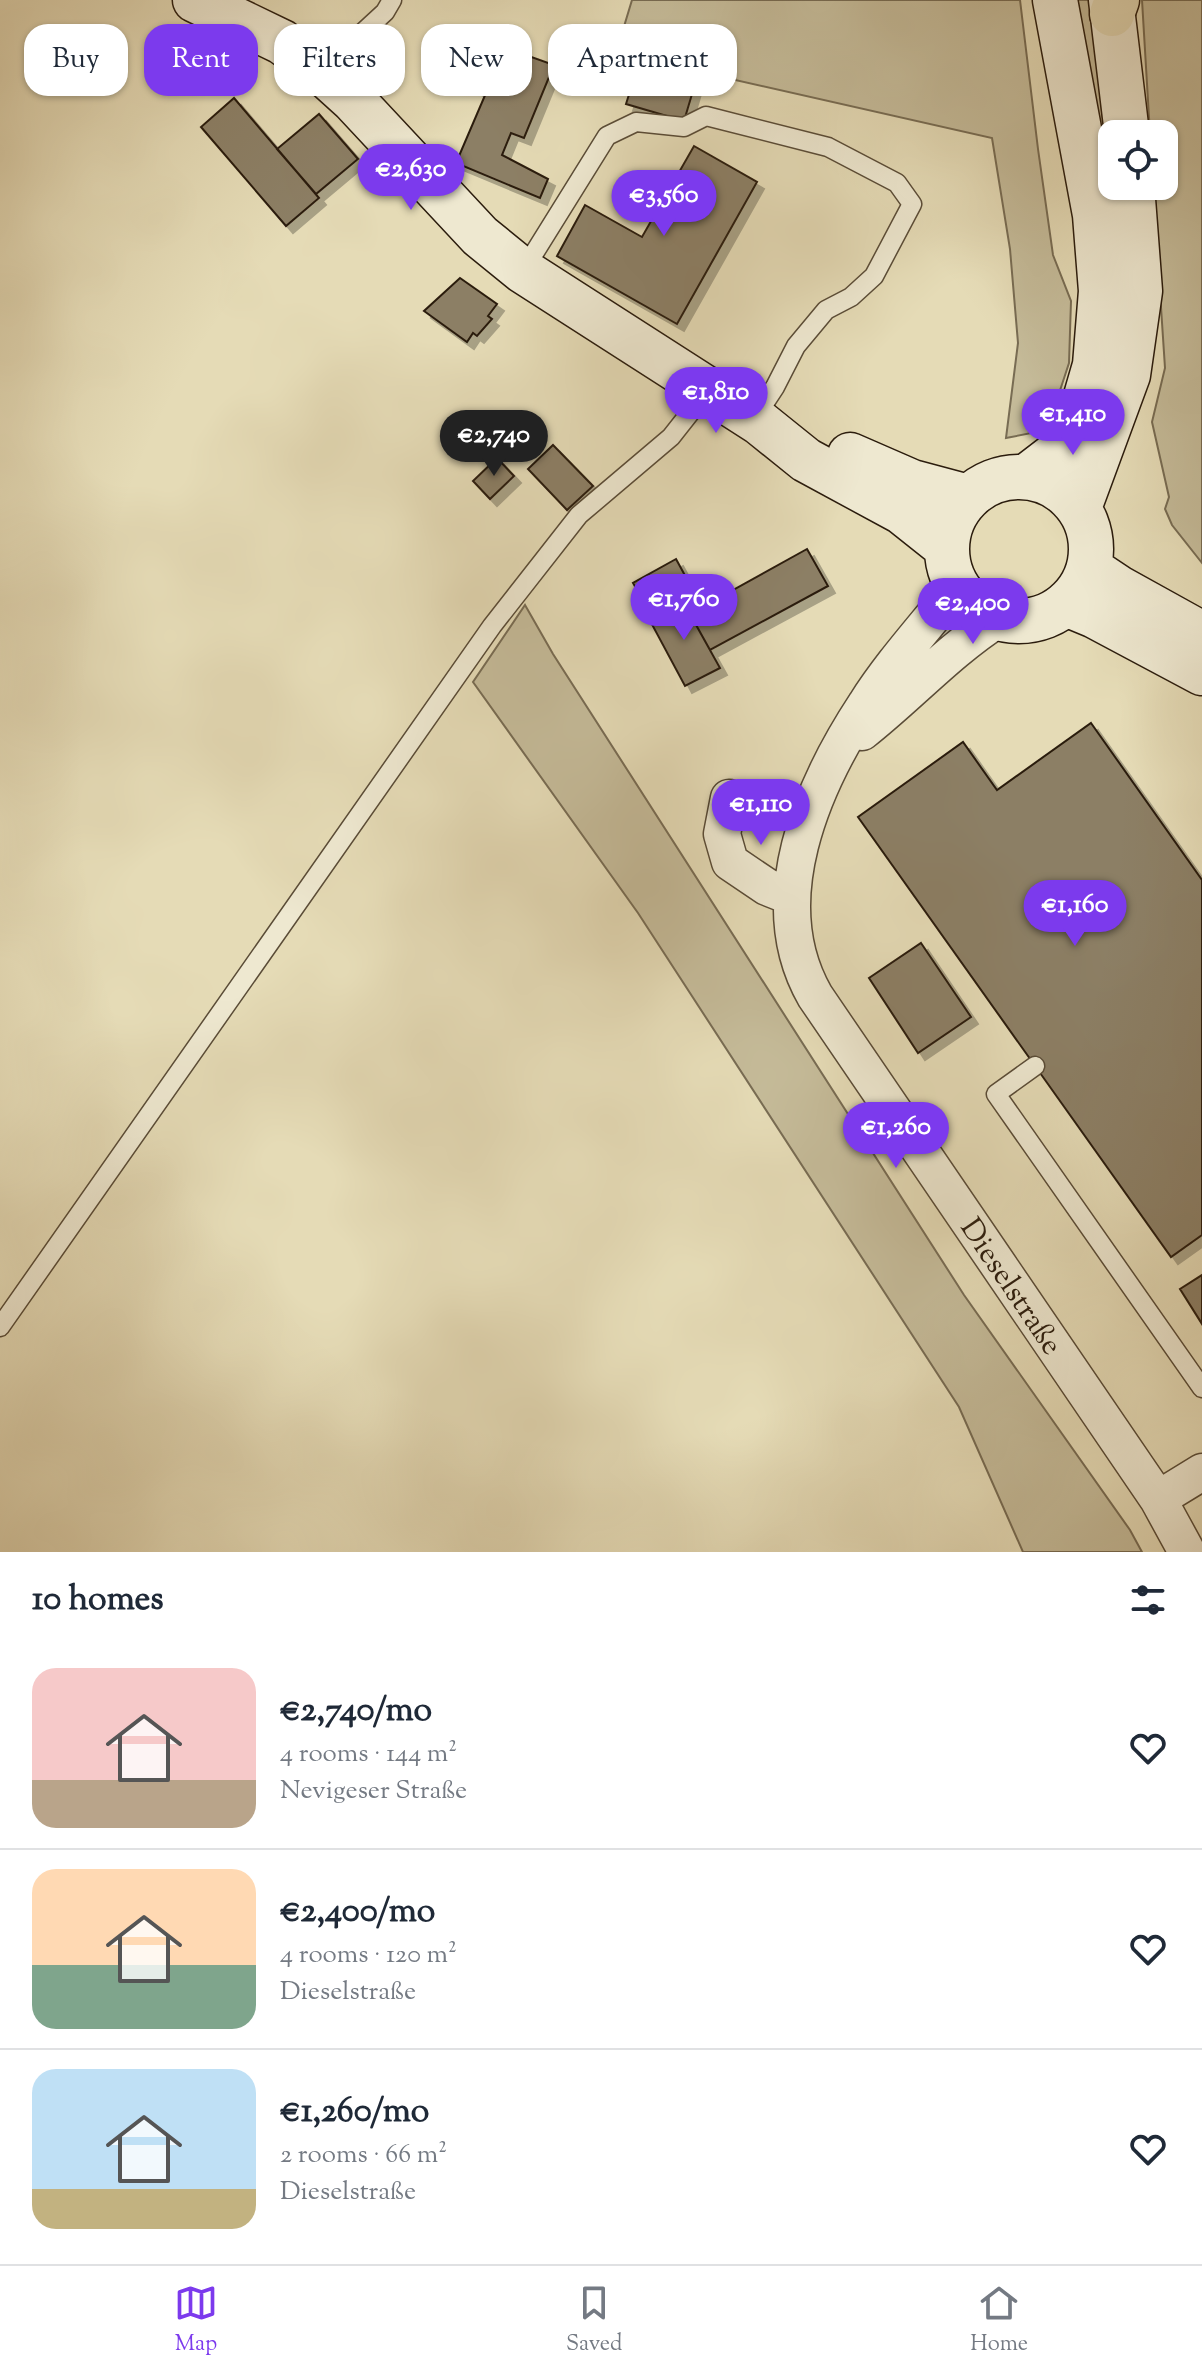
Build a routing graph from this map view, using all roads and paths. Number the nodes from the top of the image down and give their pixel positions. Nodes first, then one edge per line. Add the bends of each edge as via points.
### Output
1 (195, 0) edge
2 (392, 0) edge
3 (1055, 0) edge
4 (1113, 5) edge
5 (372, 24) edge
6 (274, 38) edge
7 (349, 96) edge
8 (1126, 120) edge
9 (1121, 203) edge
10 (523, 271) junction
11 (708, 390) junction
12 (757, 421) junction
13 (1026, 477) junction
14 (968, 497) junction
15 (1079, 508) junction
16 (951, 567) junction
17 (1078, 586) junction
18 (998, 619) junction
19 (1202, 634) edge
20 (1202, 673) edge
21 (836, 752) junction
22 (729, 798) dead end
23 (792, 897) junction
24 (1035, 1066) dead end
25 (0, 1327) edge
26 (1202, 1388) edge
27 (1202, 1472) edge
28 (1158, 1499) junction
29 (1187, 1552) edge

1 - 6 main road
2 - 5 lane
3 - 9 main road via 1076,119
4 - 8 main road
7 - 10 main road via 480,236
9 - 13 main road via 1101,291 1095,365 1073,441
9 - 15 main road via 1140,291 1128,375
10 - 11 main road
10 - 12 lane via 607,136 636,122 684,127 706,116 828,147 897,183 912,204 874,276 826,310 796,346
11 - 12 main road
11 - 25 lane via 671,437 579,515 492,626
12 - 14 main road via 814,438 912,482
12 - 16 main road via 806,460 902,512
13 - 14 main road via 995,481
13 - 15 main road via 1055,486
14 - 16 main road via 950,528
15 - 17 main road via 1090,537
16 - 18 main road via 975,607
16 - 21 street, Dieselstraße
17 - 18 main road via 1051,614 1016,622
17 - 19 main road via 1119,588
17 - 20 main road via 1095,616
18 - 21 street, Dieselstraße
21 - 23 street, Dieselstraße via 802,835
22 - 23 street via 722,834 730,862
23 - 28 street, Dieselstraße via 797,957 807,983
24 - 26 lane via 996,1094
27 - 28 street
28 - 29 street, Dieselstraße

